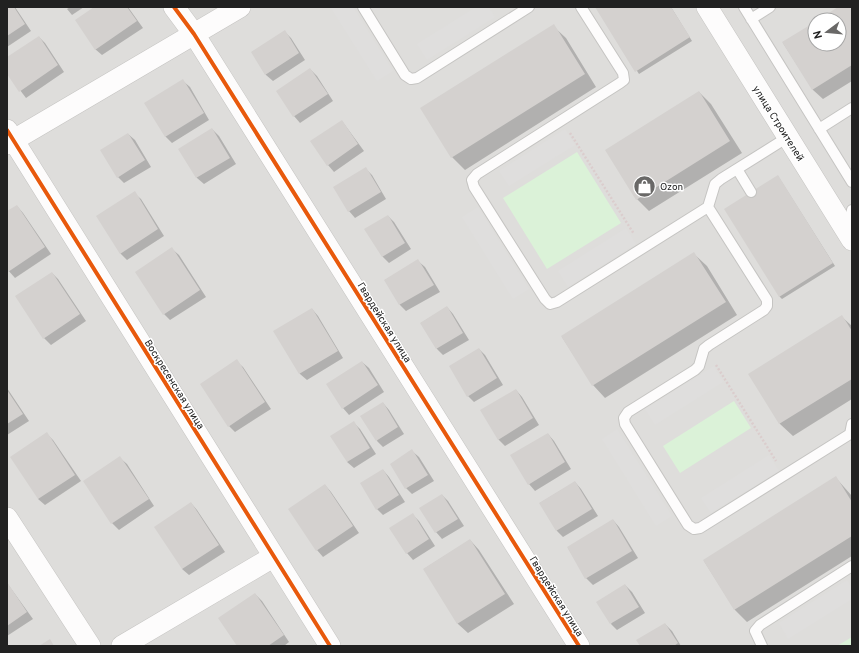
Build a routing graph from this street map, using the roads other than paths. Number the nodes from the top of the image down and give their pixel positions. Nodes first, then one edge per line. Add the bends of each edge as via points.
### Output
1 (174, 7) edge
2 (240, 7) edge
3 (363, 7) edge
4 (529, 7) edge
5 (582, 7) edge
6 (706, 7) edge
7 (744, 7) edge
8 (770, 7) edge
9 (751, 19) junction
10 (194, 34) junction
11 (852, 108) edge
12 (819, 129) junction
13 (788, 137) junction
14 (9, 138) edge
15 (736, 169) junction
16 (852, 182) edge
17 (751, 192) dead end
18 (708, 207) junction
19 (852, 210) edge
20 (850, 236) edge
21 (851, 432) edge
22 (7, 518) edge
23 (273, 557) junction
24 (852, 566) edge
25 (90, 646) edge
26 (122, 646) edge
27 (330, 646) edge
28 (579, 646) edge
29 (762, 646) edge

1 - 10 street, Гвардейская улица
2 - 10 street
3 - 4 lane via 405,74 411,79 417,78
5 - 18 lane via 623,73 624,80 477,174 472,180 474,187 550,304
6 - 13 street, улица Строителей
7 - 9 lane
8 - 9 lane
9 - 12 lane
10 - 14 street
10 - 28 street, Гвардейская улица
11 - 12 lane
12 - 16 lane
13 - 15 lane
13 - 20 street, улица Строителей
14 - 23 street, Воскресенская улица
15 - 17 lane
15 - 18 lane via 715,184
18 - 21 lane via 766,300 767,306 706,348 695,370 628,412 624,418 688,525 694,529 700,528
19 - 20 lane
22 - 25 street
23 - 26 street
23 - 27 street, Воскресенская улица
24 - 29 lane via 760,625 755,631

